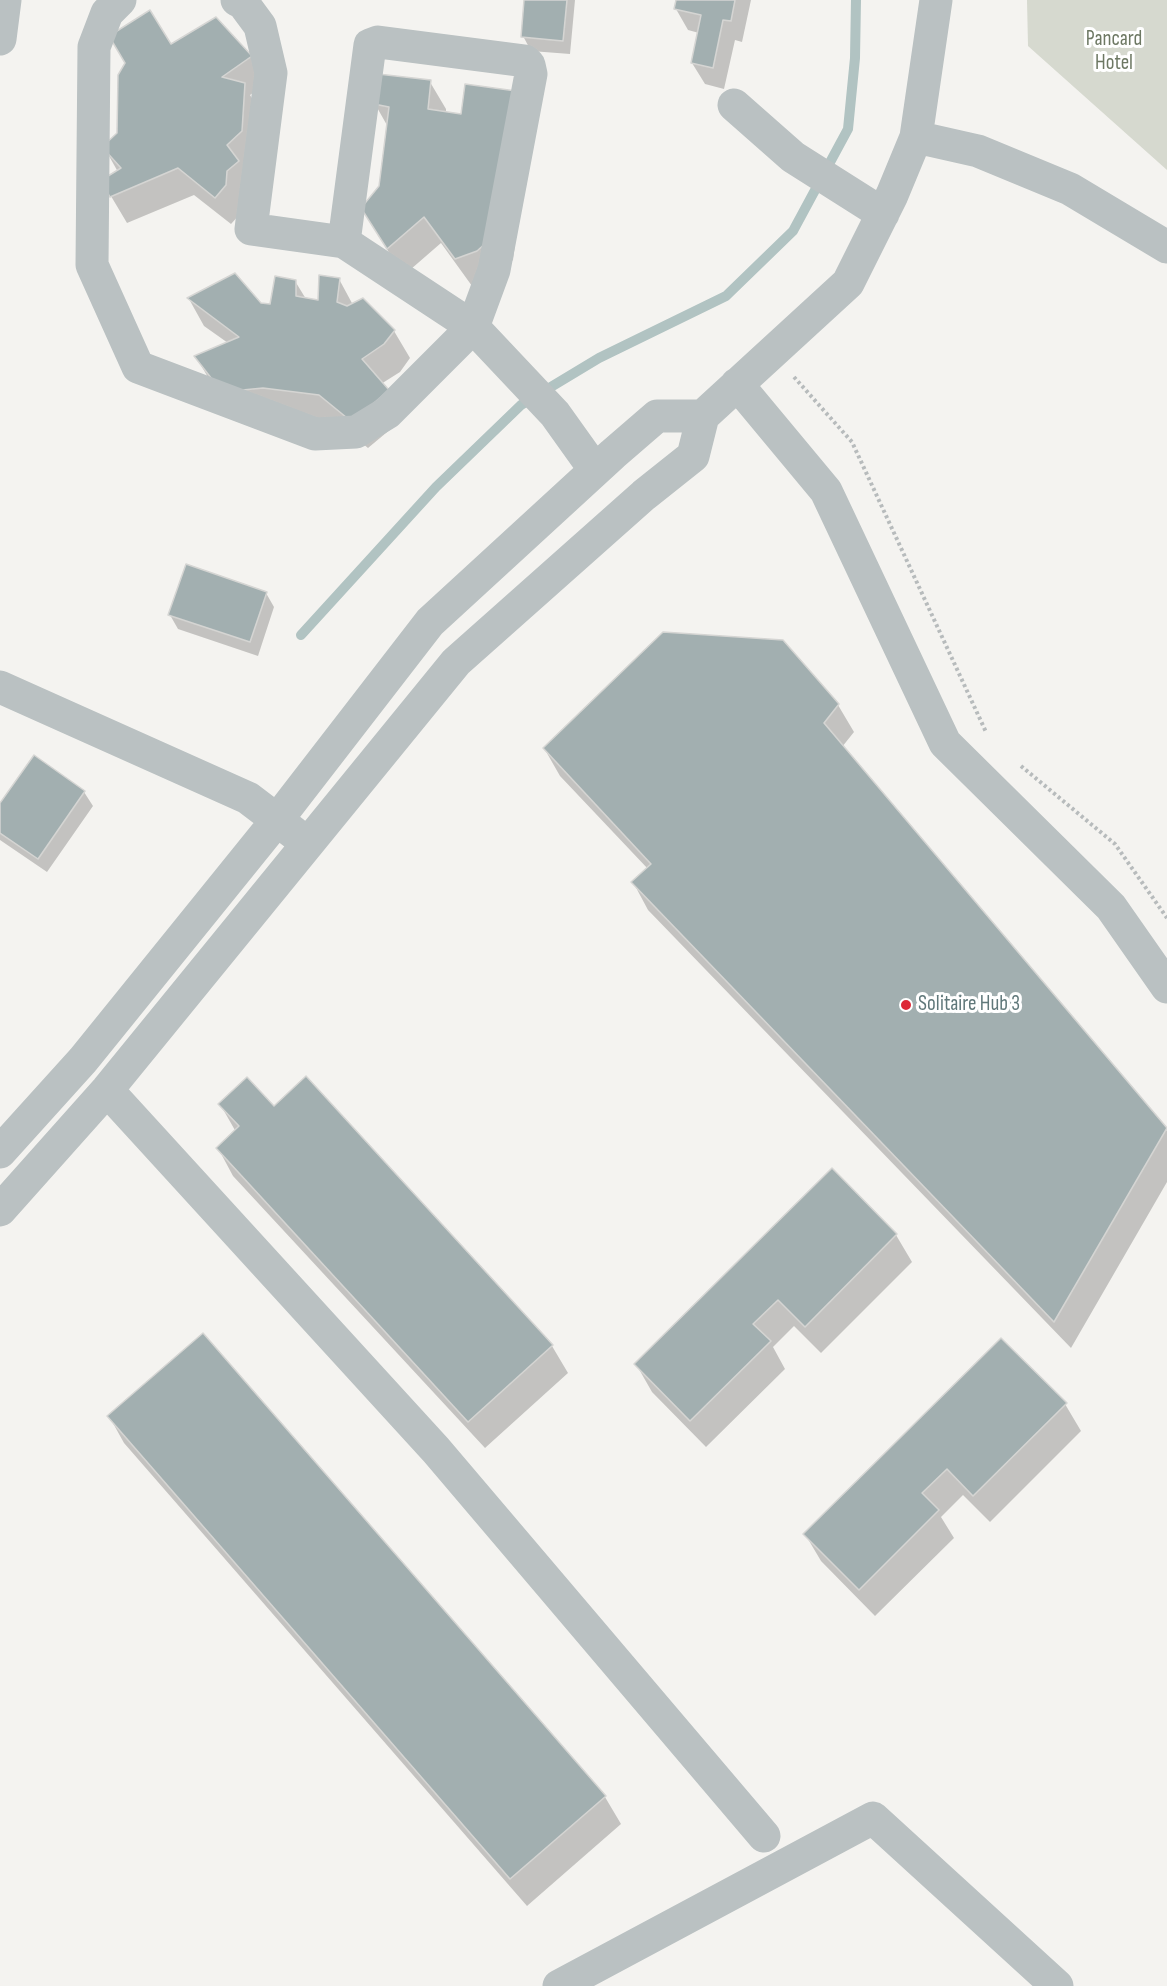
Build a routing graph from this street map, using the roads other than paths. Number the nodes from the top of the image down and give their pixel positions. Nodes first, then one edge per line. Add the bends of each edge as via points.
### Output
1 (5, 0) edge
2 (120, 0) edge
3 (237, 0) edge
4 (936, 0) edge
5 (0, 39) edge
6 (734, 105) dead end
7 (916, 137) junction
8 (883, 214) junction
9 (344, 242) junction
10 (1167, 247) edge
11 (473, 327) junction
12 (737, 384) junction
13 (703, 416) junction
14 (595, 470) junction
15 (0, 687) edge
16 (277, 820) junction
17 (307, 843) junction
18 (1167, 987) edge
19 (107, 1090) junction
20 (0, 1152) edge
21 (0, 1210) edge
22 (764, 1836) dead end
23 (559, 1986) edge
24 (1057, 1986) edge

1 - 5 street
2 - 11 street via 106,13 94,47 92,265 138,368 315,434 356,432 387,413
3 - 9 street via 260,26 271,74 251,229
4 - 7 street
6 - 8 street via 793,157
7 - 8 street
7 - 10 street via 978,151 1070,189
8 - 12 street via 848,283
9 - 11 street
9 - 11 street via 370,45 378,42 525,61 531,74 494,270
11 - 14 street via 555,414
12 - 13 street
12 - 18 street via 826,491 945,742 1112,907
13 - 14 street via 657,416
13 - 17 street via 693,456 456,662
14 - 16 street via 430,622
15 - 16 street via 248,798
16 - 17 street
16 - 20 street via 84,1060
17 - 19 street
19 - 21 street
19 - 22 street via 436,1450
23 - 24 street via 873,1818

